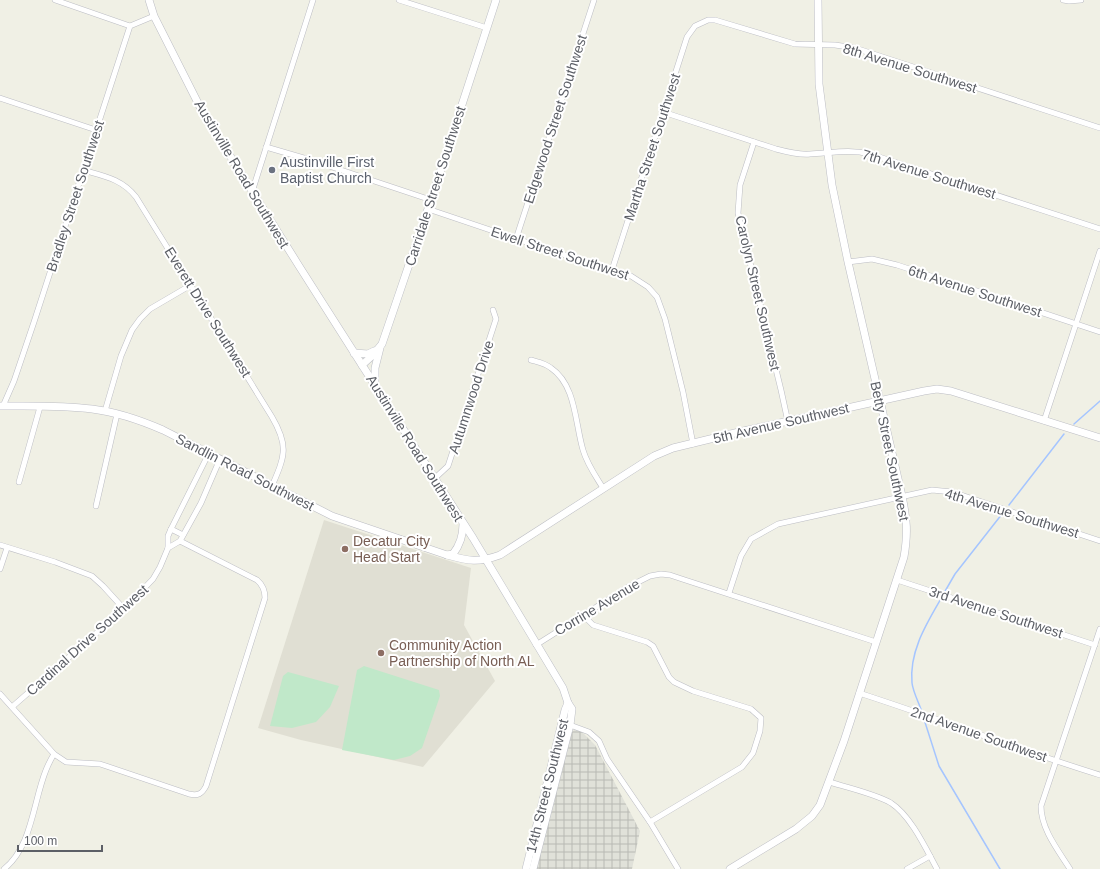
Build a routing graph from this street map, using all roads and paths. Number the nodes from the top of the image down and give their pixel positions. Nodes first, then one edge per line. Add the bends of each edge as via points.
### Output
1 (55, 0) edge
2 (149, 0) edge
3 (313, 0) edge
4 (399, 0) edge
5 (496, 0) edge
6 (594, 0) edge
7 (818, 0) edge
8 (1063, 0) edge
9 (1081, 0) edge
10 (154, 16) junction
11 (130, 26) junction
12 (696, 26) joint
13 (487, 28) junction
14 (818, 45) junction
15 (0, 98) edge
16 (663, 112) junction
17 (1100, 128) edge
18 (96, 130) junction
19 (754, 142) junction
20 (266, 147) junction
21 (827, 152) junction
22 (83, 170) junction
23 (252, 192) junction
24 (431, 200) junction
25 (428, 209) junction
26 (1100, 229) edge
27 (516, 239) junction
28 (1100, 251) edge
29 (848, 262) junction
30 (612, 270) junction
31 (191, 285) junction
32 (493, 310) dead end
33 (1076, 325) junction
34 (1100, 332) edge
35 (382, 344) junction
36 (354, 354) junction
37 (531, 360) dead end
38 (362, 365) junction
39 (376, 386) junction
40 (880, 401) junction
41 (2, 406) edge
42 (40, 406) junction
43 (105, 411) junction
44 (117, 414) junction
45 (1044, 420) junction
46 (788, 422) junction
47 (1100, 438) edge
48 (693, 444) junction
49 (209, 453) junction
50 (220, 459) junction
51 (434, 479) junction
52 (19, 482) dead end
53 (272, 486) junction
54 (603, 488) junction
55 (902, 496) junction
56 (96, 506) dead end
57 (463, 524) junction
58 (171, 529) junction
59 (183, 535) junction
60 (180, 541) junction
61 (1100, 541) edge
62 (0, 545) edge
63 (7, 548) junction
64 (168, 548) junction
65 (447, 555) junction
66 (485, 560) junction
67 (0, 569) edge
68 (897, 580) junction
69 (729, 594) junction
70 (124, 609) junction
71 (583, 615) junction
72 (1100, 629) edge
73 (876, 642) junction
74 (536, 645) junction
75 (1094, 645) junction
76 (859, 693) junction
77 (0, 694) edge
78 (568, 703) junction
79 (12, 707) junction
80 (570, 725) junction
81 (54, 754) junction
82 (1056, 761) junction
83 (1100, 775) edge
84 (829, 782) junction
85 (650, 822) junction
86 (930, 856) junction
87 (4, 869) edge
88 (526, 869) edge
89 (533, 869) edge
90 (678, 869) edge
91 (730, 869) edge
92 (906, 869) edge
93 (937, 869) edge
94 (1070, 869) edge

1 - 11 street
2 - 10 street
3 - 20 street
4 - 13 street
5 - 13 street, Carridale Street Southwest
6 - 27 street, Edgewood Street Southwest
7 - 14 street, Betty Street Southwest
8 - 9 street
10 - 11 street
10 - 23 street, Austinville Road Southwest via 202,111
11 - 18 street, Bradley Street Southwest
12 - 14 street, 8th Avenue Southwest via 708,20 715,20 795,44
12 - 16 street, Martha Street Southwest via 687,37
13 - 24 street, Carridale Street Southwest
14 - 17 street, 8th Avenue Southwest via 855,48
14 - 21 street, Betty Street Southwest via 819,84
15 - 18 street
16 - 19 street, 7th Avenue Southwest
16 - 30 street, Martha Street Southwest
18 - 22 street, Bradley Street Southwest
19 - 21 street, 7th Avenue Southwest via 790,152
19 - 46 street, Carolyn Street Southwest via 740,185 738,213
20 - 23 street
20 - 24 street
21 - 26 street, 7th Avenue Southwest via 870,154
21 - 29 street, Betty Street Southwest via 834,200
22 - 31 street, Everett Drive Southwest via 121,182 132,191
22 - 41 street, Bradley Street Southwest via 14,381
23 - 36 street, Austinville Road Southwest
24 - 25 street, Carridale Street Southwest
25 - 27 street, Ewell Street Southwest
25 - 35 street, Carridale Street Southwest
27 - 30 street, Ewell Street Southwest
28 - 33 street
29 - 33 street, 6th Avenue Southwest via 872,260 898,265
29 - 40 street, Betty Street Southwest
30 - 48 street, Ewell Street Southwest via 637,279 648,286 657,297 683,392
31 - 43 street via 150,310 132,330 121,356
31 - 53 street, Everett Drive Southwest via 282,435 283,455
32 - 51 street, Autumnwood Drive via 496,320 448,466
33 - 34 street, 6th Avenue Southwest
33 - 45 street
35 - 36 street via 368,354
35 - 38 street, Carridale Street Southwest
35 - 39 street via 375,368
36 - 38 street, Austinville Road Southwest
37 - 54 street via 551,368 565,383 587,461
38 - 39 street, Austinville Road Southwest
39 - 51 street, Austinville Road Southwest
40 - 45 street, 5th Avenue Southwest via 924,391 951,390
40 - 46 street, 5th Avenue Southwest
40 - 55 street, Betty Street Southwest
41 - 42 street, Sandlin Road Southwest
42 - 43 street, Sandlin Road Southwest
42 - 52 street
43 - 44 street, Sandlin Road Southwest
44 - 49 street, Sandlin Road Southwest via 154,426
44 - 56 street
45 - 47 street, 5th Avenue Southwest
46 - 48 street, 5th Avenue Southwest
48 - 54 street, 5th Avenue Southwest via 673,448 654,456
49 - 50 street, Sandlin Road Southwest
49 - 58 street, Cardinal Drive Southwest
50 - 53 street, Sandlin Road Southwest
50 - 59 street via 201,503
51 - 57 street, Austinville Road Southwest
53 - 65 street, Sandlin Road Southwest via 339,519
54 - 66 street, 5th Avenue Southwest via 500,555
55 - 61 street, 4th Avenue Southwest via 940,490
55 - 68 street, Betty Street Southwest via 907,535 904,558
55 - 69 street, 4th Avenue Southwest via 778,524 764,531 751,539 741,556
57 - 65 street via 458,546 453,554
57 - 66 street, Austinville Road Southwest
58 - 59 street
58 - 64 street, Cardinal Drive Southwest
59 - 60 street
60 - 64 street
60 - 81 street via 257,580 262,584 266,598 206,786 196,796 100,764 66,762
62 - 63 street
63 - 67 street
63 - 70 street via 92,576
64 - 70 street, Cardinal Drive Southwest via 153,579
65 - 66 street, Sandlin Road Southwest
66 - 74 street, Austinville Road Southwest
68 - 73 street, Betty Street Southwest
68 - 75 street, 3rd Avenue Southwest
69 - 71 street, Corrine Avenue via 661,574 650,576 628,587
69 - 73 street, Corrine Avenue
70 - 79 street, Cardinal Drive Southwest
71 - 74 street, Corrine Avenue
71 - 85 street via 593,625 653,646 674,682 693,691 751,709 761,718 753,753 742,767
72 - 75 street
73 - 76 street, Betty Street Southwest
74 - 78 street, Austinville Road Southwest via 563,688
75 - 82 street
76 - 82 street, 2nd Avenue Southwest
76 - 84 street, Betty Street Southwest
77 - 79 street
78 - 80 street, Austinville Road Southwest via 572,709
78 - 88 street, 14th Street Southwest
79 - 81 street
80 - 85 street via 589,732 599,741 607,759
80 - 89 street, 14th Street Southwest
81 - 87 street via 46,771 23,844 14,860
82 - 83 street, 2nd Avenue Southwest
82 - 94 street via 1041,806 1041,817
84 - 86 street via 893,804 907,819
84 - 91 street, Betty Street Southwest via 820,805 812,816 796,829
85 - 90 street
86 - 92 street
86 - 93 street

